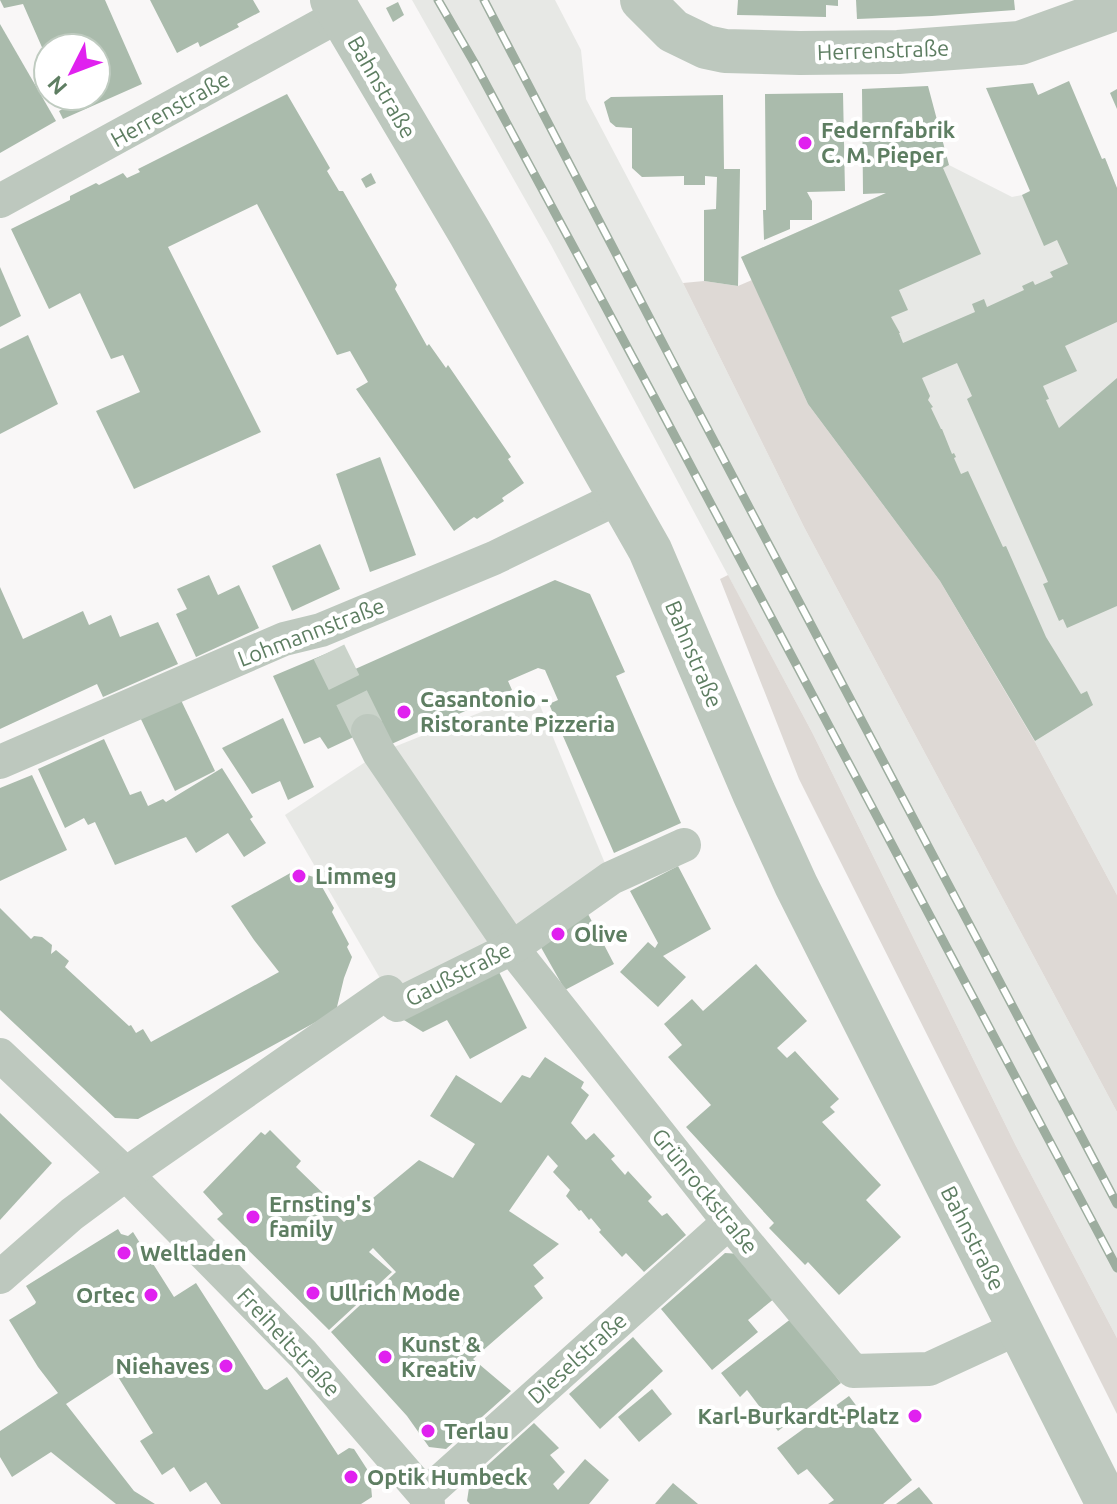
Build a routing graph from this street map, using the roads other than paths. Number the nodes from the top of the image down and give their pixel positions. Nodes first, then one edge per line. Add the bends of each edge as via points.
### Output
1 (648, 6) edge
2 (1104, 7) edge
3 (336, 8) edge
4 (0, 201) edge
5 (620, 497) junction
6 (368, 731) tunnel mouth
7 (0, 762) edge
8 (684, 845) dead end
9 (512, 948) junction
10 (0, 1055) edge
11 (126, 1174) junction
12 (729, 1222) junction
13 (0, 1277) edge
14 (1018, 1328) junction
15 (426, 1499) edge
16 (1108, 1504) edge

1 - 2 street, Herrenstraße via 673,31 706,47 800,53 1020,43
3 - 4 street, Herrenstraße
3 - 5 street, Bahnstraße
5 - 7 street, Lohmannstraße via 325,641 284,639
5 - 14 street, Bahnstraße via 650,550 796,885
6 - 9 street, Grünrockstraße
8 - 9 street, Gaußstraße via 611,878
9 - 11 street, Gaußstraße via 397,1005 388,992
9 - 12 street, Grünrockstraße
10 - 11 street, Freiheitstraße
11 - 13 street
11 - 15 street, Freiheitstraße via 303,1354
12 - 14 street, Grünrockstraße via 853,1371 929,1369
12 - 15 street, Dieselstraße
14 - 16 street, Bahnstraße

